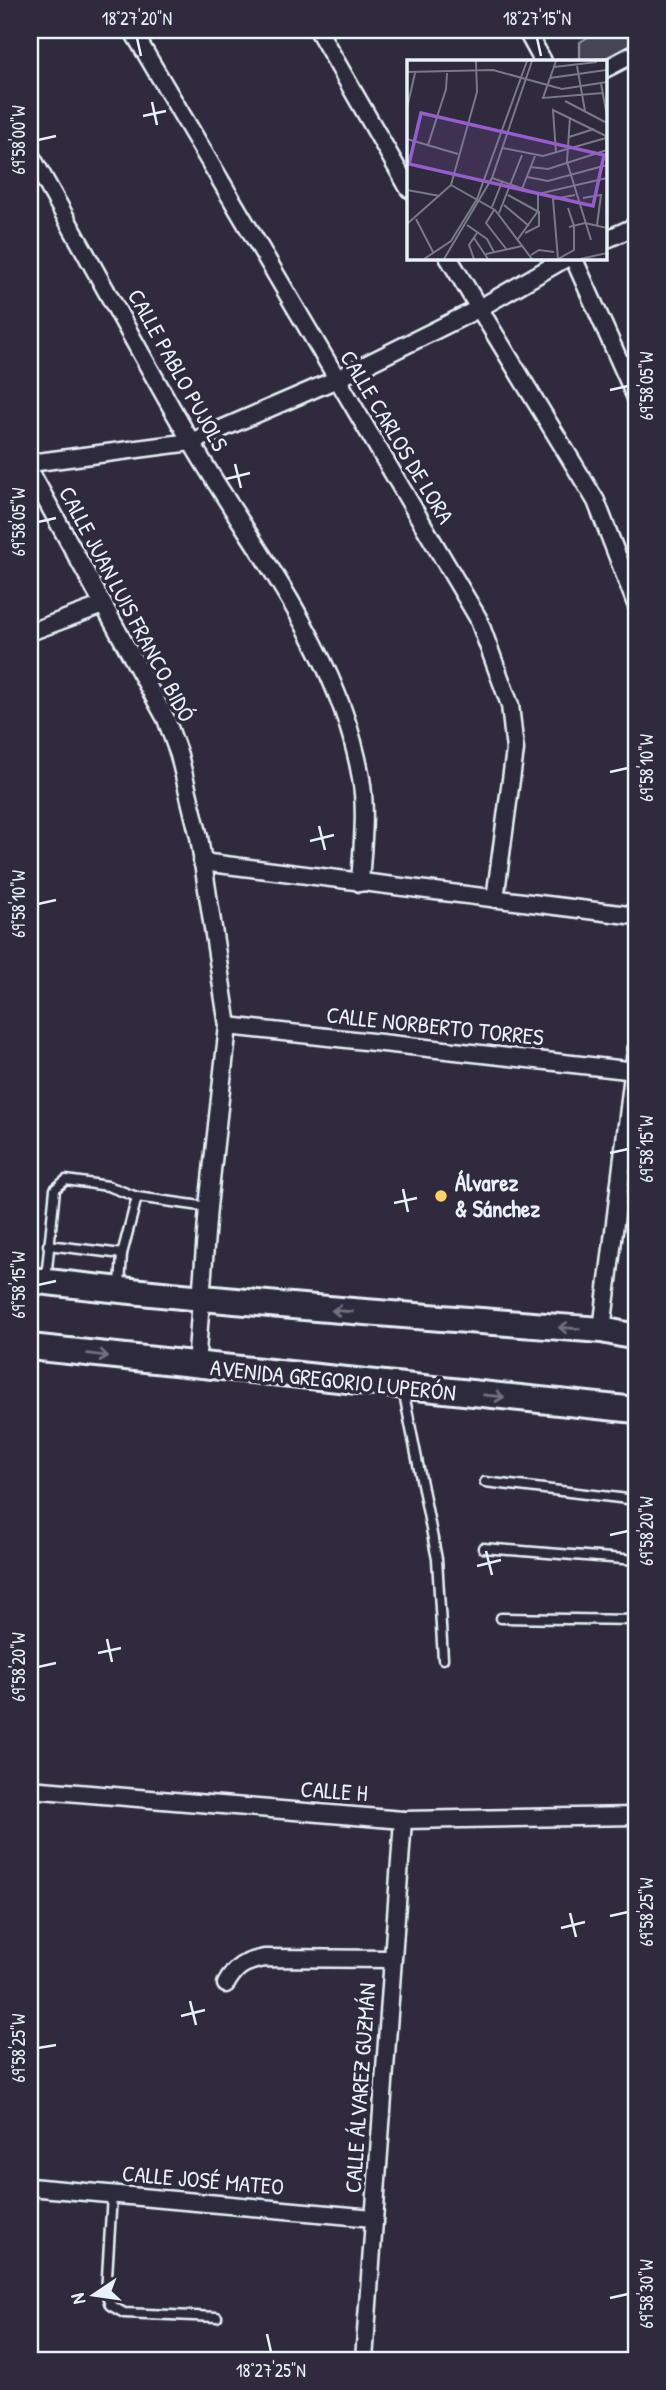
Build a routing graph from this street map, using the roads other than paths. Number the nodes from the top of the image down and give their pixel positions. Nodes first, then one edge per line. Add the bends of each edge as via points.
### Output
1 (132, 30) edge
2 (318, 30) edge
3 (526, 30) edge
4 (636, 53) edge
5 (541, 60) edge
6 (606, 68) edge
7 (30, 154) edge
8 (407, 186) edge
9 (636, 226) edge
10 (606, 240) edge
11 (449, 259) edge
12 (567, 259) edge
13 (572, 259) edge
14 (478, 309) junction
15 (337, 380) junction
16 (636, 398) edge
17 (191, 442) junction
18 (30, 463) edge
19 (30, 471) edge
20 (636, 604) edge
21 (103, 605) junction
22 (30, 632) edge
23 (202, 862) junction
24 (360, 883) junction
25 (495, 899) junction
26 (636, 916) edge
27 (228, 1026) junction
28 (636, 1050) edge
29 (635, 1070) edge
30 (619, 1196) junction
31 (137, 1197) junction
32 (636, 1198) edge
33 (208, 1207) junction
34 (48, 1245) junction
35 (122, 1254) junction
36 (38, 1281) edge
37 (120, 1288) junction
38 (201, 1300) junction
39 (602, 1330) junction
40 (636, 1337) edge
41 (30, 1347) edge
42 (196, 1366) junction
43 (402, 1386) junction
44 (636, 1410) edge
45 (485, 1482) dead end
46 (636, 1500) edge
47 (483, 1548) dead end
48 (636, 1560) edge
49 (501, 1618) dead end
50 (636, 1620) edge
51 (443, 1659) dead end
52 (30, 1789) edge
53 (636, 1816) edge
54 (402, 1820) junction
55 (392, 1959) junction
56 (226, 1984) dead end
57 (30, 2187) edge
58 (111, 2195) junction
59 (373, 2218) junction
60 (218, 2317) dead end
61 (364, 2360) edge

1 - 15 street, CALLE CARLOS DE LORA
2 - 8 street
3 - 5 street
4 - 6 street
7 - 17 street, CALLE PABLO PUJOLS
9 - 10 street
11 - 14 street
12 - 14 street
13 - 16 street
14 - 15 street
14 - 20 street via 596,501
15 - 17 street
15 - 25 street, CALLE CARLOS DE LORA via 478,618 510,705 515,750
17 - 18 street
17 - 24 street, CALLE PABLO PUJOLS via 298,613 340,700 361,779
19 - 21 street, CALLE JUAN LUIS FRANCO BIDÓ
21 - 22 street
21 - 23 street, CALLE JUAN LUIS FRANCO BIDÓ via 166,719 188,787
23 - 24 street
23 - 27 street, CALLE JUAN LUIS FRANCO BIDÓ
24 - 25 street
25 - 26 street
27 - 29 street, CALLE NORBERTO TORRES
27 - 33 street, CALLE JUAN LUIS FRANCO BIDÓ
28 - 29 street
29 - 30 street
30 - 32 street
30 - 39 street
31 - 33 lane
31 - 34 lane via 108,1186 66,1181 55,1189
31 - 35 lane
33 - 38 street, CALLE JUAN LUIS FRANCO BIDÓ
34 - 35 lane
34 - 36 lane
35 - 37 lane
36 - 37 main road
37 - 38 main road
39 -> 38 main road
38 - 42 street, CALLE JUAN LUIS FRANCO BIDÓ
39 - 40 main road
41 -> 42 main road, AVENIDA GREGORIO LUPERÓN
42 - 43 main road, AVENIDA GREGORIO LUPERÓN
43 -> 44 main road, AVENIDA GREGORIO LUPERÓN
43 - 51 lane via 437,1559
45 - 46 lane
47 - 48 lane
49 - 50 lane
52 - 54 street, CALLE H
53 - 54 street, CALLE H
54 - 55 street, CALLE ÁLVAREZ GUZMÁN
55 - 56 street via 264,1958 234,1969
55 - 59 street, CALLE ÁLVAREZ GUZMÁN
57 - 58 street, CALLE JOSÉ MATEO
58 - 59 street, CALLE JOSÉ MATEO
58 - 60 lane via 106,2293 110,2305 124,2313
59 - 61 street, CALLE ÁLVAREZ GUZMÁN

